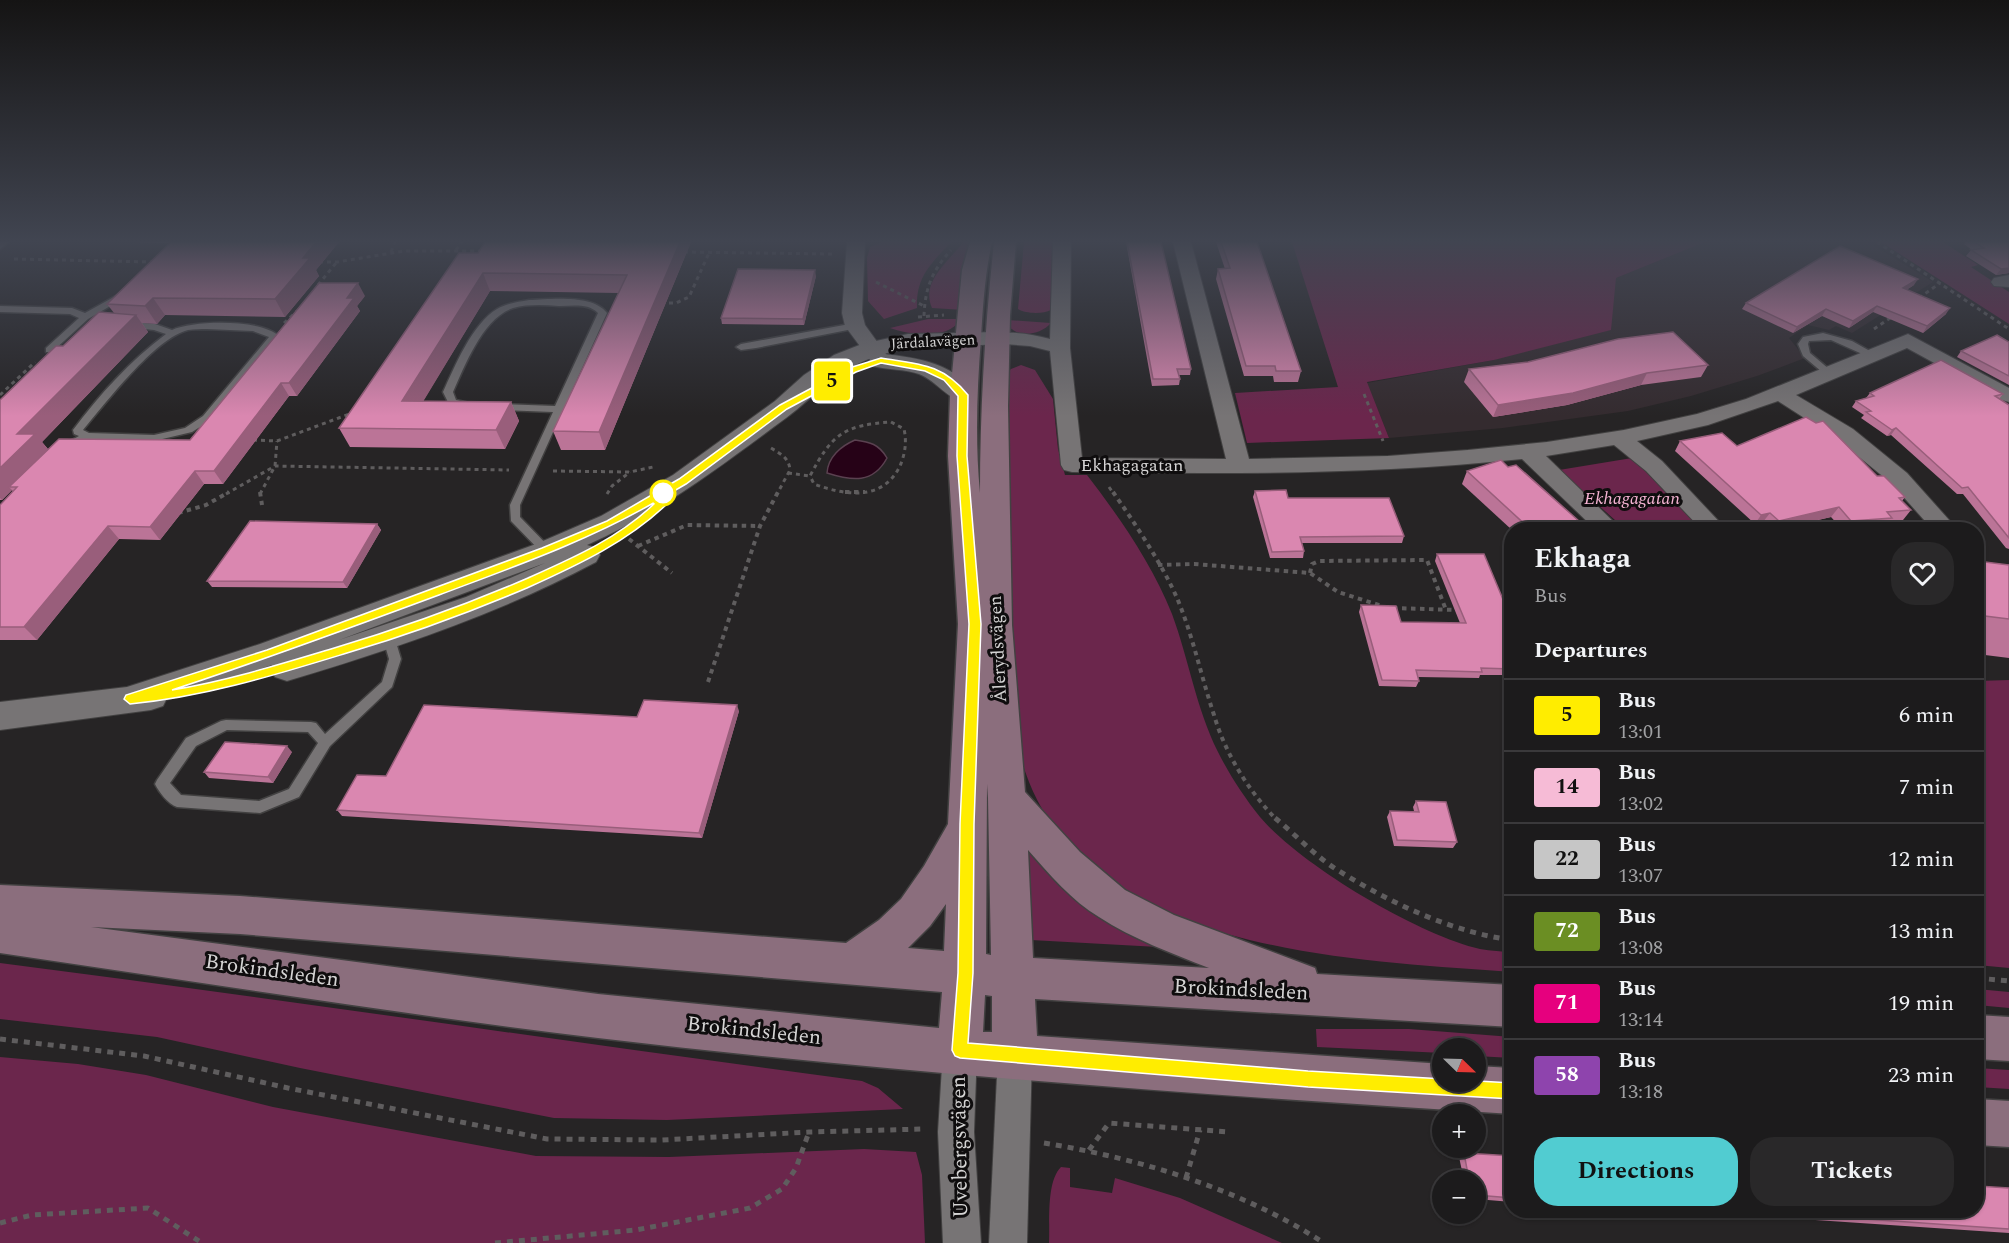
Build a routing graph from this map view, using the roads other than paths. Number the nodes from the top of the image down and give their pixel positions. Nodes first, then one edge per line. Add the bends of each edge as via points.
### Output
1 (115, 300) edge
2 (853, 300) edge
3 (977, 300) edge
4 (990, 300) edge
5 (1061, 300) edge
6 (1197, 300) edge
7 (0, 309) edge
8 (85, 316) junction
9 (98, 322) edge
10 (118, 325) edge
11 (855, 326) junction
12 (172, 333) junction
13 (980, 341) junction
14 (741, 347) dead end
15 (1060, 348) junction
16 (49, 350) edge
17 (876, 355) junction
18 (1872, 355) junction
19 (1831, 375) junction
20 (1781, 394) junction
21 (963, 395) junction
22 (2009, 396) edge
23 (558, 409) junction
24 (87, 435) junction
25 (1618, 437) junction
26 (1526, 450) junction
27 (53, 458) edge
28 (1239, 465) junction
29 (1602, 522) edge
30 (1708, 522) edge
31 (1940, 522) edge
32 (555, 559) junction
33 (385, 624) junction
34 (0, 717) edge
35 (325, 742) junction
36 (1007, 798) junction
37 (967, 824) junction
38 (0, 904) edge
39 (0, 934) edge
40 (854, 963) junction
41 (965, 973) junction
42 (1013, 977) junction
43 (1329, 995) junction
44 (1504, 1006) edge
45 (1984, 1037) edge
46 (2009, 1039) edge
47 (960, 1050) junction
48 (1015, 1055) junction
49 (1504, 1091) edge
50 (1984, 1122) edge
51 (2009, 1124) edge
52 (962, 1243) edge
53 (1008, 1243) edge

1 - 8 lane
2 - 11 street
3 - 13 main road, Ålerydsvägen
4 - 13 main road, Ålerydsvägen
5 - 15 street, Ekhagagatan
6 - 28 street
7 - 8 lane via 72,311
8 - 9 lane
8 - 16 lane
10 - 12 lane via 155,327
11 - 14 lane
11 - 17 street, Järdalavägen
12 - 24 lane via 78,430
12 - 24 lane via 196,327 242,327 274,336 207,418 188,430 154,438
13 - 15 street via 1030,356
13 - 17 street, Järdalavägen via 908,341
13 - 21 main road, Ålerydsvägen
13 - 36 main road, Ålerydsvägen via 994,406 995,625
15 - 28 street, Ekhagagatan via 1072,465
17 - 21 street via 940,373
17 - 32 street, Järdalavägen via 784,407 683,482 623,534
18 - 19 street, Ekhagagatan
18 - 19 lane via 1850,342 1821,336 1806,339 1806,354
18 - 22 street, Ekhagagatan via 1908,340
19 - 20 street, Ekhagagatan
20 - 25 street, Ekhagagatan via 1700,420
20 - 31 street via 1845,434 1899,478
21 - 37 main road, Ålerydsvägen via 962,456 975,624
23 - 23 lane via 602,317 599,308 531,303 497,312 477,337 448,392 453,402
23 - 32 lane via 518,494 515,518
24 - 27 lane
25 - 26 street, Ekhagagatan
25 - 30 street via 1654,466
26 - 28 street, Ekhagagatan via 1390,463
26 - 29 street
32 - 33 street, Järdalavägen via 480,603
33 - 34 street, Järdalavägen via 271,653 130,699
33 - 35 lane via 394,659 388,684
35 - 35 lane via 294,793 260,807 177,801 162,784 191,742 226,725 311,727
36 - 42 main road, Ålerydsvägen
36 - 43 main road via 1066,865 1111,903 1160,929
37 - 40 main road via 924,903 905,924
37 - 41 main road, Ålerydsvägen
38 - 40 main road, Brokindsleden via 240,915
39 - 47 main road, Brokindsleden via 598,1016
40 - 41 main road, Brokindsleden
41 - 42 main road, Brokindsleden
41 - 47 main road, Ålerydsvägen
42 - 43 main road, Brokindsleden
42 - 48 main road, Ålerydsvägen
43 - 44 main road, Brokindsleden
45 - 46 main road
47 - 48 main road, Brokindsleden
47 - 52 street, Uvebergsvägen via 956,1131
48 - 49 main road, Brokindsleden
48 - 53 street
50 - 51 main road

